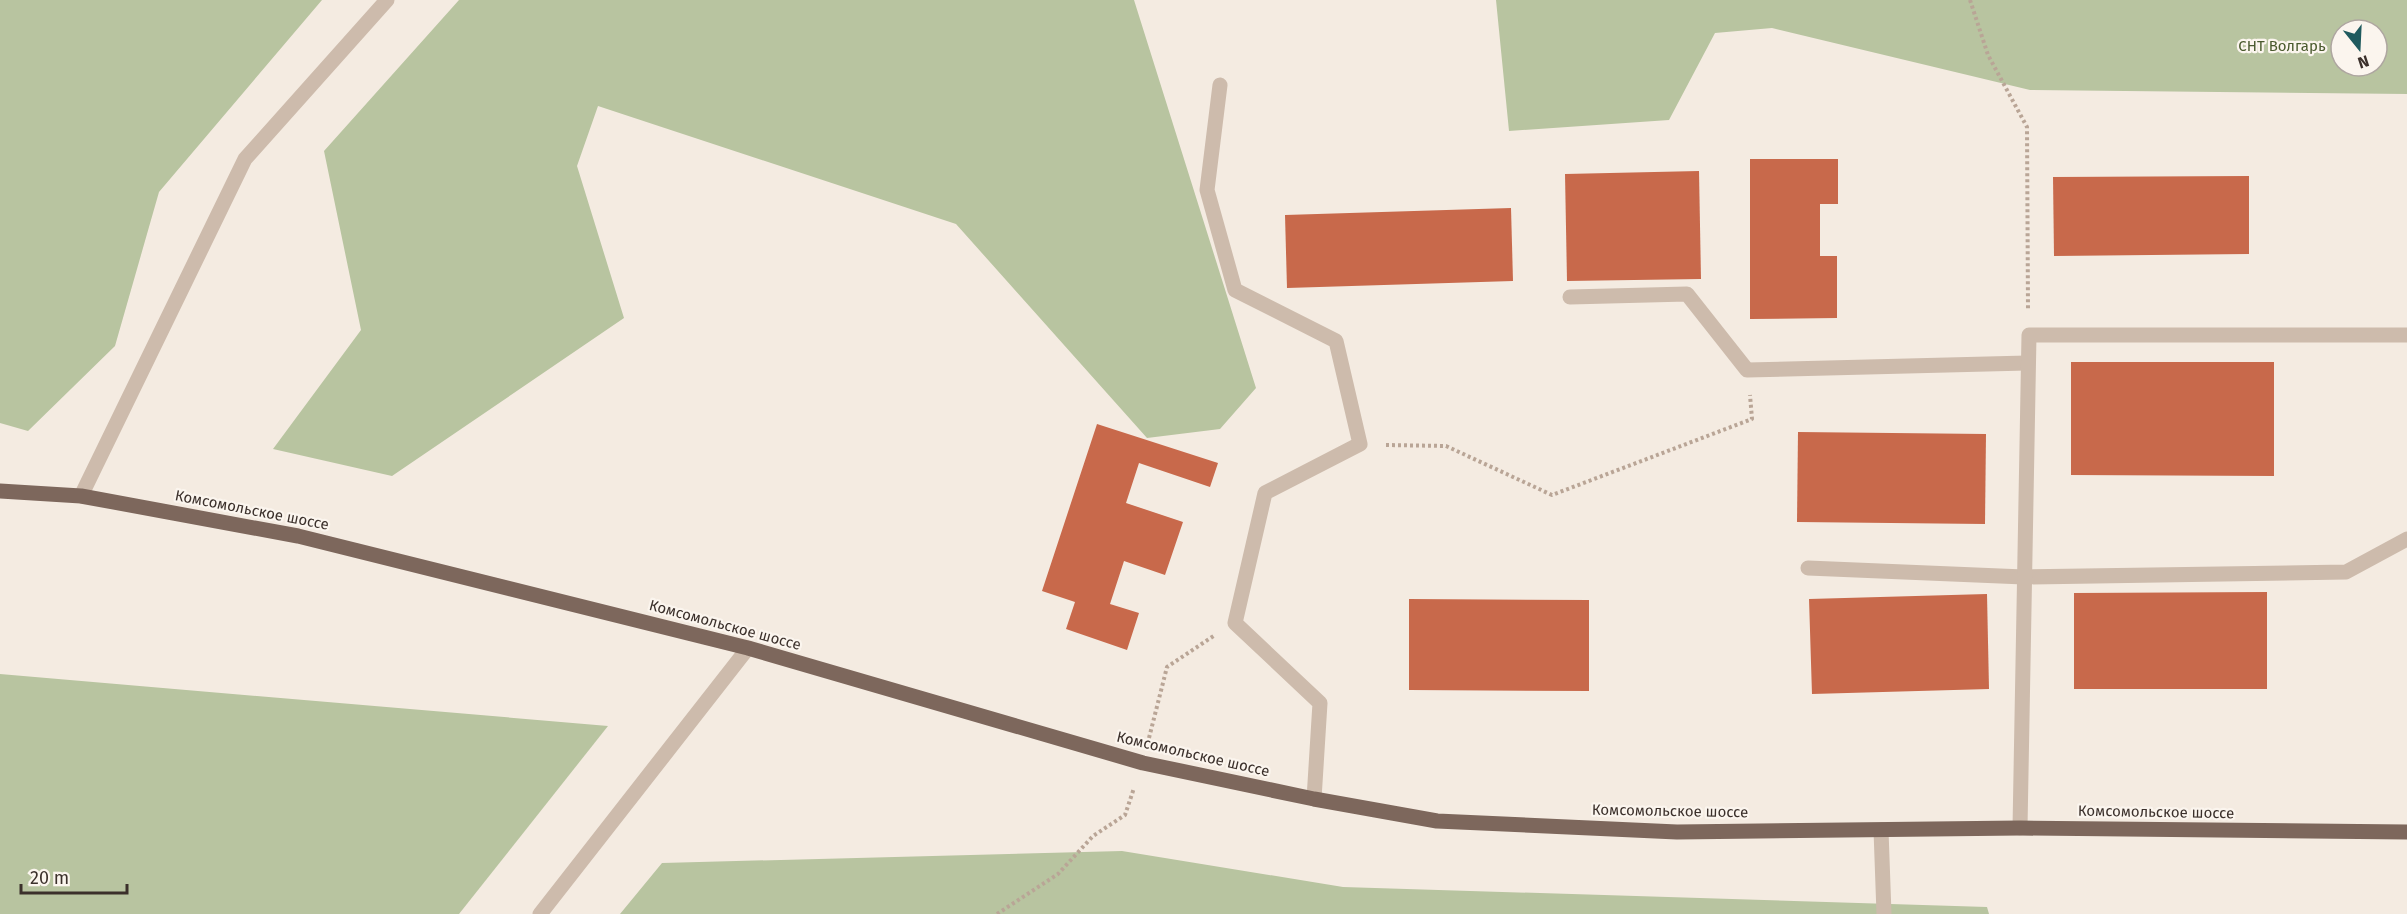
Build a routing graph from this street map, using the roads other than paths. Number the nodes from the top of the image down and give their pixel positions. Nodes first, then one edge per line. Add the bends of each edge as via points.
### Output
1 (387, 0) edge
2 (1220, 86) dead end
3 (1570, 297) dead end
4 (2407, 335) edge
5 (2027, 363) junction
6 (0, 491) edge
7 (81, 496) junction
8 (2407, 539) edge
9 (1808, 568) dead end
10 (2024, 577) junction
11 (748, 648) junction
12 (1314, 799) junction
13 (2020, 828) junction
14 (1881, 830) junction
15 (2407, 832) edge
16 (540, 914) edge
17 (1884, 914) edge

1 - 7 street via 245,159
2 - 12 street via 1207,190 1235,290 1336,341 1360,444 1265,493 1234,623 1320,703
3 - 5 street via 1687,294 1747,370
4 - 5 street via 2029,335
5 - 10 street
6 - 7 main road, Комсомольское шоссе
7 - 11 main road, Комсомольское шоссе via 298,536
8 - 10 street via 2346,572
9 - 10 street
10 - 13 street
11 - 12 main road, Комсомольское шоссе via 1143,763
11 - 16 street
12 - 14 main road, Комсомольское шоссе via 1437,821 1677,832
13 - 14 main road, Комсомольское шоссе
13 - 15 main road, Комсомольское шоссе
14 - 17 street

